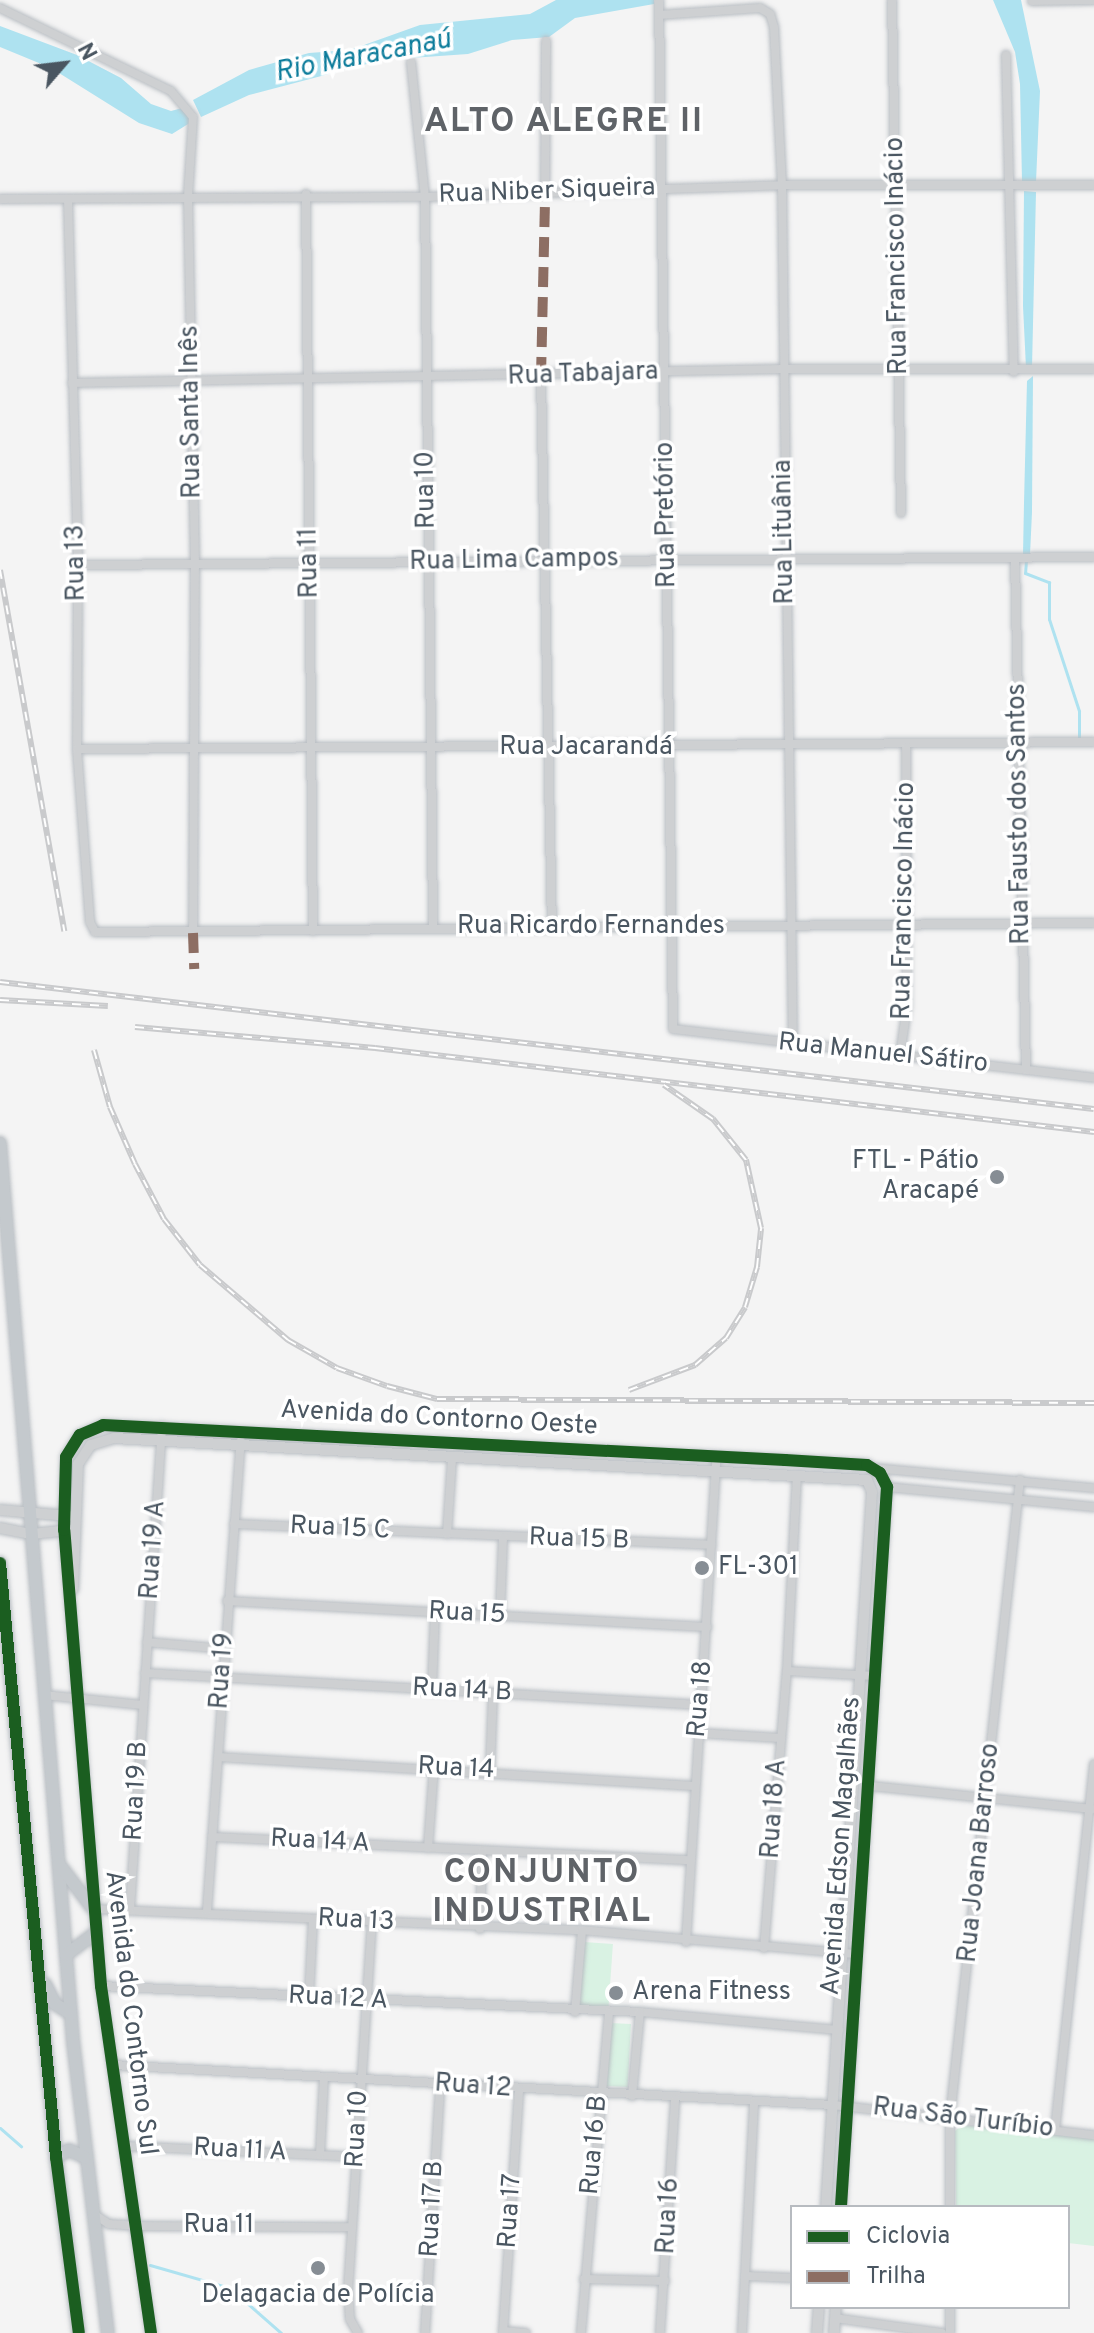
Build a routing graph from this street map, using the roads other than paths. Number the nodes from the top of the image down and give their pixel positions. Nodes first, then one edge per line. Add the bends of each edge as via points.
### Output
1 (659, 0) edge
2 (892, 0) edge
3 (1094, 0) edge
4 (1032, 1) edge
5 (0, 8) edge
6 (659, 15) junction
7 (546, 41) dead end
8 (1006, 55) dead end
9 (411, 62) dead end
10 (782, 185) junction
11 (1010, 185) junction
12 (1094, 185) edge
13 (897, 186) junction
14 (660, 188) junction
15 (306, 194) junction
16 (545, 194) junction
17 (188, 197) junction
18 (425, 197) junction
19 (0, 199) edge
20 (68, 200) junction
21 (781, 369) junction
22 (900, 369) junction
23 (1094, 369) edge
24 (665, 371) junction
25 (1014, 372) junction
26 (541, 377) junction
27 (426, 379) junction
28 (191, 380) junction
29 (308, 381) junction
30 (72, 383) junction
31 (901, 513) dead end
32 (1094, 557) edge
33 (549, 558) junction
34 (786, 559) junction
35 (1015, 559) junction
36 (668, 560) junction
37 (428, 562) junction
38 (310, 563) junction
39 (195, 564) junction
40 (78, 565) junction
41 (1019, 742) junction
42 (1094, 742) edge
43 (790, 746) junction
44 (195, 747) junction
45 (906, 747) junction
46 (549, 748) junction
47 (668, 748) junction
48 (77, 749) junction
49 (312, 749) junction
50 (431, 749) junction
51 (1021, 923) junction
52 (1094, 923) edge
53 (791, 925) junction
54 (904, 925) junction
55 (91, 926) joint
56 (433, 928) junction
57 (673, 928) junction
58 (552, 929) junction
59 (313, 931) junction
60 (193, 933) junction
61 (673, 1029) joint
62 (793, 1044) junction
63 (900, 1056) junction
64 (1026, 1070) junction
65 (1094, 1078) edge
66 (0, 1143) edge
67 (162, 1426) junction
68 (242, 1431) junction
69 (374, 1439) junction
70 (161, 1440) junction
71 (400, 1440) junction
72 (240, 1445) junction
73 (564, 1447) junction
74 (590, 1449) junction
75 (373, 1453) junction
76 (400, 1454) junction
77 (717, 1456) junction
78 (452, 1458) junction
79 (564, 1463) junction
80 (590, 1465) junction
81 (873, 1468) junction
82 (716, 1470) junction
83 (797, 1475) junction
84 (955, 1475) junction
85 (980, 1477) junction
86 (1020, 1480) junction
87 (887, 1487) junction
88 (1094, 1488) edge
89 (872, 1492) joint
90 (953, 1493) junction
91 (979, 1495) junction
92 (1018, 1498) junction
93 (1094, 1507) edge
94 (0, 1510) edge
95 (31, 1516) junction
96 (64, 1516) junction
97 (77, 1517) junction
98 (234, 1524) junction
99 (0, 1528) edge
100 (70, 1530) junction
101 (32, 1534) junction
102 (447, 1534) junction
103 (503, 1537) junction
104 (712, 1545) junction
105 (0, 1563) edge
106 (227, 1601) junction
107 (435, 1613) junction
108 (500, 1616) junction
109 (707, 1627) junction
110 (147, 1642) junction
111 (225, 1649) junction
112 (787, 1671) junction
113 (145, 1673) junction
114 (859, 1675) junction
115 (874, 1676) junction
116 (223, 1679) junction
117 (432, 1690) junction
118 (493, 1693) junction
119 (44, 1695) junction
120 (76, 1699) junction
121 (142, 1705) junction
122 (701, 1705) junction
123 (698, 1733) junction
124 (780, 1738) junction
125 (218, 1757) junction
126 (1094, 1764) edge
127 (434, 1767) junction
128 (490, 1771) junction
129 (694, 1786) junction
130 (870, 1786) junction
131 (986, 1798) junction
132 (1092, 1809) edge
133 (212, 1837) junction
134 (428, 1848) junction
135 (482, 1851) junction
136 (690, 1860) junction
137 (58, 1862) junction
138 (93, 1909) junction
139 (130, 1909) junction
140 (207, 1911) junction
141 (313, 1919) junction
142 (372, 1922) junction
143 (480, 1929) junction
144 (582, 1930) junction
145 (95, 1933) junction
146 (686, 1942) junction
147 (764, 1948) junction
148 (844, 1952) junction
149 (857, 1954) junction
150 (66, 1955) junction
151 (41, 1974) junction
152 (101, 1986) junction
153 (309, 1997) junction
154 (366, 2000) junction
155 (575, 2012) junction
156 (609, 2012) junction
157 (640, 2012) junction
158 (71, 2014) junction
159 (838, 2034) junction
160 (851, 2041) junction
161 (113, 2065) junction
162 (324, 2077) junction
163 (360, 2079) junction
164 (440, 2085) junction
165 (519, 2090) junction
166 (598, 2095) junction
167 (632, 2096) junction
168 (675, 2099) junction
169 (754, 2101) junction
170 (833, 2105) junction
171 (846, 2106) junction
172 (950, 2117) junction
173 (1055, 2130) junction
174 (1094, 2135) edge
175 (124, 2146) junction
176 (320, 2155) junction
177 (56, 2157) junction
178 (84, 2157) junction
179 (356, 2157) junction
180 (826, 2205) edge
181 (841, 2205) edge
182 (950, 2205) edge
183 (90, 2212) junction
184 (135, 2226) junction
185 (352, 2227) junction
186 (746, 2276) junction
187 (790, 2278) edge
188 (584, 2279) junction
189 (665, 2281) junction
190 (819, 2309) edge
191 (950, 2309) edge
192 (836, 2312) edge
193 (503, 2332) edge
194 (79, 2333) edge
195 (108, 2333) edge
196 (151, 2333) edge
197 (358, 2333) edge
198 (425, 2333) edge
199 (526, 2333) edge
200 (581, 2333) edge
201 (660, 2333) edge
202 (742, 2333) edge
203 (817, 2333) edge
204 (834, 2333) edge
205 (942, 2333) edge
206 (950, 2333) edge

1 - 6 street, Rua Pretório
2 - 13 street, Rua Francisco Inácio
3 - 4 street
5 - 17 street, Rua Santa Inês via 83,44 179,97 194,122
6 - 10 street, Rua Lituânia via 760,8 773,20
6 - 14 street, Rua Pretório
7 - 16 street
8 - 11 street
9 - 18 street, Rua 10
10 - 13 street, Rua Niber Siqueira
10 - 14 street, Rua Niber Siqueira
10 - 21 street, Rua Lituânia
11 - 12 street, Rua Niber Siqueira
11 - 13 street, Rua Niber Siqueira
11 - 25 street
13 - 22 street, Rua Francisco Inácio
14 - 16 street, Rua Niber Siqueira
14 - 24 street, Rua Pretório
15 - 17 street, Rua Niber Siqueira
15 - 18 street, Rua Niber Siqueira
15 - 29 street, Rua 11
16 - 18 street, Rua Niber Siqueira
17 - 20 street, Rua Niber Siqueira
17 - 28 street, Rua Santa Inês
18 - 27 street, Rua 10
19 - 20 street, Rua Niber Siqueira
20 - 30 street, Rua 13
21 - 22 street, Rua Tabajara
21 - 24 street, Rua Tabajara
21 - 34 street, Rua Lituânia
22 - 25 street, Rua Tabajara
22 - 31 street, Rua Francisco Inácio
23 - 25 street, Rua Tabajara
24 - 26 street, Rua Tabajara
24 - 36 street, Rua Pretório
26 - 27 street, Rua Tabajara
26 - 33 street
27 - 29 street, Rua Tabajara
27 - 37 street, Rua 10
28 - 29 street, Rua Tabajara
28 - 30 street, Rua Tabajara
28 - 39 street, Rua Santa Inês
29 - 38 street, Rua 11
30 - 40 street, Rua 13
32 - 35 street, Rua Lima Campos
33 - 36 street, Rua Lima Campos
33 - 37 street, Rua Lima Campos
33 - 46 street
34 - 35 street, Rua Lima Campos
34 - 36 street, Rua Lima Campos
34 - 43 street, Rua Lituânia
35 - 41 street, Rua Fausto dos Santos
36 - 47 street, Rua Pretório
37 - 38 street, Rua Lima Campos
37 - 50 street, Rua 10
38 - 39 street, Rua Lima Campos
38 - 49 street, Rua 11
39 - 40 street, Rua Lima Campos
39 - 44 street, Rua Santa Inês
40 - 48 street, Rua 13
41 - 42 street, Rua Jacarandá
41 - 45 street, Rua Jacarandá
41 - 51 street, Rua Fausto dos Santos
43 - 45 street, Rua Jacarandá
43 - 47 street, Rua Jacarandá
43 - 53 street, Rua Lituânia
44 - 48 street, Rua Jacarandá
44 - 49 street, Rua Jacarandá
44 - 60 street, Rua Santa Inês
45 - 54 street, Rua Francisco Inácio
46 - 47 street, Rua Jacarandá
46 - 50 street, Rua Jacarandá
46 - 58 street
47 - 57 street, Rua Pretório
48 - 55 street, Rua 13
49 - 50 street, Rua Jacarandá
49 - 59 street, Rua 11
50 - 56 street, Rua 10
51 - 52 street, Rua Ricardo Fernandes
51 - 54 street, Rua Ricardo Fernandes
51 - 64 street, Rua Fausto dos Santos
53 - 54 street, Rua Ricardo Fernandes
53 - 57 street, Rua Ricardo Fernandes
53 - 62 street, Rua Lituânia
54 - 63 street, Rua Francisco Inácio via 907,1006
55 - 60 street, Rua Ricardo Fernandes via 95,932
56 - 58 street, Rua Ricardo Fernandes
56 - 59 street, Rua Ricardo Fernandes
57 - 58 street, Rua Ricardo Fernandes
57 - 61 street, Rua Pretório
59 - 60 street, Rua Ricardo Fernandes
61 - 62 street, Rua Manuel Sátiro
62 - 63 street, Rua Manuel Sátiro
63 - 64 street, Rua Manuel Sátiro
64 - 65 street, Rua Manuel Sátiro
66 - 95 highway
67 - 68 street, Avenida do Contorno Oeste
67 - 70 street, Rua 19 A
67 - 96 street, Avenida do Contorno Oeste via 116,1423 80,1435 66,1457
68 - 69 street, Avenida do Contorno Oeste
68 - 72 street, Rua 19
69 - 71 street, Avenida do Contorno Oeste
69 - 75 street
70 - 72 street, Avenida do Contorno Oeste
70 - 97 street, Avenida do Contorno Oeste via 114,1438 91,1445 78,1464
70 - 110 street, Rua 19 A
71 - 73 street, Avenida do Contorno Oeste
71 - 76 street
72 - 75 street, Avenida do Contorno Oeste
72 - 98 street, Rua 19
73 - 74 street, Avenida do Contorno Oeste
73 - 79 street
74 - 77 street, Avenida do Contorno Oeste
74 - 80 street
75 - 76 street, Avenida do Contorno Oeste
76 - 78 street, Avenida do Contorno Oeste
77 - 81 street, Avenida do Contorno Oeste
77 - 82 street, Rua 18
78 - 79 street, Avenida do Contorno Oeste
78 - 102 street
79 - 80 street, Avenida do Contorno Oeste
80 - 82 street, Avenida do Contorno Oeste
81 - 84 street
81 - 87 street
82 - 83 street, Avenida do Contorno Oeste
82 - 104 street, Rua 18
83 - 89 street, Avenida do Contorno Oeste via 866,1479
83 - 112 street, Rua 18 A
84 - 85 street
84 - 90 street
85 - 86 street
85 - 91 street
86 - 88 street
86 - 92 street, Rua Joana Barroso
87 - 90 street
87 - 115 street, Avenida Edson Magalhães
89 - 114 street, Avenida Edson Magalhães
90 - 91 street
91 - 92 street
92 - 93 street
92 - 131 street, Rua Joana Barroso
94 - 95 street
95 - 96 street
95 - 101 highway
96 - 97 street
96 - 100 street, Avenida do Contorno Oeste
97 - 100 street, Avenida do Contorno Oeste
98 - 102 street, Rua 15 C
98 - 106 street, Rua 19
99 - 101 street
100 - 101 street
100 - 120 street, Avenida do Contorno Sul
101 - 119 highway
102 - 103 street, Rua 15 B
103 - 104 street, Rua 15 B
103 - 108 street
104 - 109 street, Rua 18
105 - 151 highway
106 - 107 street, Rua 15
106 - 111 street, Rua 19
107 - 108 street, Rua 15
107 - 117 street
108 - 109 street, Rua 15
109 - 122 street, Rua 18
110 - 111 street
110 - 113 street, Rua 19 A
111 - 116 street, Rua 19
112 - 114 street
112 - 124 street, Rua 18 A
113 - 116 street, Rua 14 B
113 - 121 street, Rua 19 B
114 - 115 street
114 - 148 street, Avenida Edson Magalhães
115 - 130 street, Avenida Edson Magalhães
116 - 117 street, Rua 14 B
116 - 125 street, Rua 19
117 - 118 street, Rua 14 B
118 - 122 street, Rua 14 B
118 - 128 street
119 - 120 street
119 - 137 highway
120 - 121 street
120 - 138 street, Avenida do Contorno Sul
121 - 139 street, Rua 19 B
122 - 123 street, Rua 18
123 - 124 street
123 - 129 street, Rua 18
124 - 147 street, Rua 18 A
125 - 127 street, Rua 14
125 - 133 street, Rua 19
126 - 132 street
127 - 128 street, Rua 14
127 - 134 street
128 - 129 street, Rua 14
129 - 136 street, Rua 18
130 - 131 street
130 - 149 street, Avenida Edson Magalhães
131 - 132 street
131 - 172 street, Rua Joana Barroso
132 - 173 street
133 - 134 street, Rua 14 A
133 - 140 street, Rua 19
134 - 135 street, Rua 14 A
135 - 136 street, Rua 14 A
135 - 143 street
136 - 146 street, Rua 18
137 - 138 highway
137 - 150 highway
138 - 139 street, Rua 13
138 - 145 street, Avenida do Contorno Sul
139 - 140 street, Rua 13
140 - 141 street, Rua 13
141 - 142 street, Rua 13
141 - 153 street
142 - 143 street, Rua 13
142 - 154 street, Rua 10
143 - 144 street, Rua 13
144 - 146 street, Rua 13
144 - 155 street
145 - 150 highway
145 - 152 street, Avenida do Contorno Sul
146 - 147 street, Rua 13
147 - 148 street, Rua 13
148 - 149 street, Rua 13
148 - 159 street, Avenida Edson Magalhães
149 - 160 street, Avenida Edson Magalhães
150 - 158 highway
151 - 158 highway via 55,2004
151 - 177 highway
152 - 153 street, Rua 12 A
152 - 161 street, Avenida do Contorno Sul
153 - 154 street, Rua 12 A
154 - 155 street, Rua 12 A
154 - 163 street, Rua 10
155 - 156 street, Rua 12 A
156 - 157 street, Rua 12 A
156 - 166 street, Rua 16 B
157 - 159 street, Rua 12 A
157 - 167 street
158 - 178 highway
159 - 160 street
159 - 170 street, Avenida Edson Magalhães
160 - 171 street, Avenida Edson Magalhães
161 - 162 street, Rua 12
161 - 175 street, Avenida do Contorno Sul
162 - 163 street, Rua 12
162 - 176 street
163 - 164 street, Rua 12
163 - 179 street, Rua 10
164 - 165 street, Rua 12
164 - 198 street, Rua 17 B
165 - 166 street, Rua 12
165 - 193 street, Rua 17
166 - 167 street, Rua 12
166 - 188 street, Rua 16 B
167 - 168 street, Rua 12
168 - 169 street, Rua 12
168 - 189 street, Rua 16
169 - 170 street, Rua 12
169 - 186 street
170 - 171 street, Rua São Turíbio
170 - 180 street, Avenida Edson Magalhães
171 - 172 street, Rua São Turíbio
171 - 181 street, Avenida Edson Magalhães
172 - 173 street, Rua São Turíbio
172 - 182 street, Rua Joana Barroso
173 - 174 street, Rua São Turíbio
175 - 176 street, Rua 11 A
175 - 184 street, Avenida do Contorno Sul
176 - 179 street, Rua 11 A
177 - 178 highway via 69,2150
177 - 194 highway
178 - 183 highway
179 - 185 street, Rua 10
183 - 184 street, Rua 11 via 109,2224
183 - 195 highway
184 - 185 street, Rua 11
184 - 196 street, Avenida do Contorno Sul
185 - 197 street, Rua 10 via 348,2309
186 - 187 street
186 - 202 street
188 - 189 street
188 - 200 street, Rua 16 B
189 - 201 street, Rua 16
190 - 203 street
191 - 206 street
192 - 204 street
192 - 205 street
193 - 199 street

